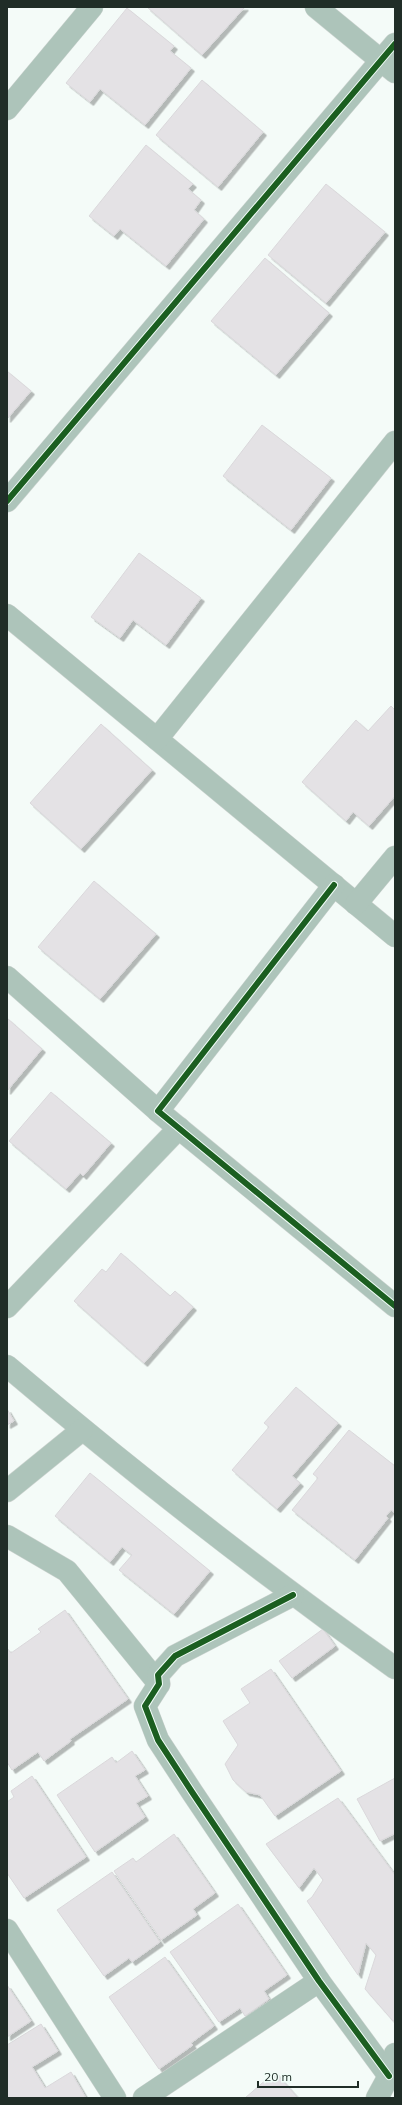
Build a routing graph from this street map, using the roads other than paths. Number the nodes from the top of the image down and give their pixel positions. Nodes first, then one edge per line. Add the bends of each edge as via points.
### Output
1 (92, 7) edge
2 (316, 7) edge
3 (395, 44) edge
4 (388, 66) edge
5 (7, 109) edge
6 (395, 442) edge
7 (7, 501) edge
8 (7, 615) edge
9 (157, 739) junction
10 (395, 857) edge
11 (334, 886) junction
12 (356, 904) junction
13 (395, 936) edge
14 (7, 977) edge
15 (158, 1111) junction
16 (179, 1128) junction
17 (395, 1306) edge
18 (7, 1307) edge
19 (7, 1366) edge
20 (82, 1430) junction
21 (7, 1491) edge
22 (7, 1536) edge
23 (293, 1595) junction
24 (395, 1668) edge
25 (159, 1684) junction
26 (7, 1930) edge
27 (319, 1981) junction
28 (395, 2054) edge
29 (389, 2076) junction
30 (115, 2098) edge
31 (144, 2098) edge
32 (377, 2098) edge

1 - 5 street
2 - 4 street
3 - 4 street
4 - 7 street
6 - 9 street
8 - 9 street
9 - 11 street
10 - 12 street
11 - 12 street
11 - 15 street
12 - 13 street
14 - 15 street
15 - 16 street
16 - 17 street
16 - 18 street
19 - 20 street
20 - 21 street
20 - 23 street
22 - 25 street via 67,1571
23 - 24 street
23 - 25 street via 175,1656 158,1675
25 - 27 street via 145,1706 158,1740
26 - 30 street
27 - 29 street
27 - 31 street
28 - 29 street
29 - 32 street

